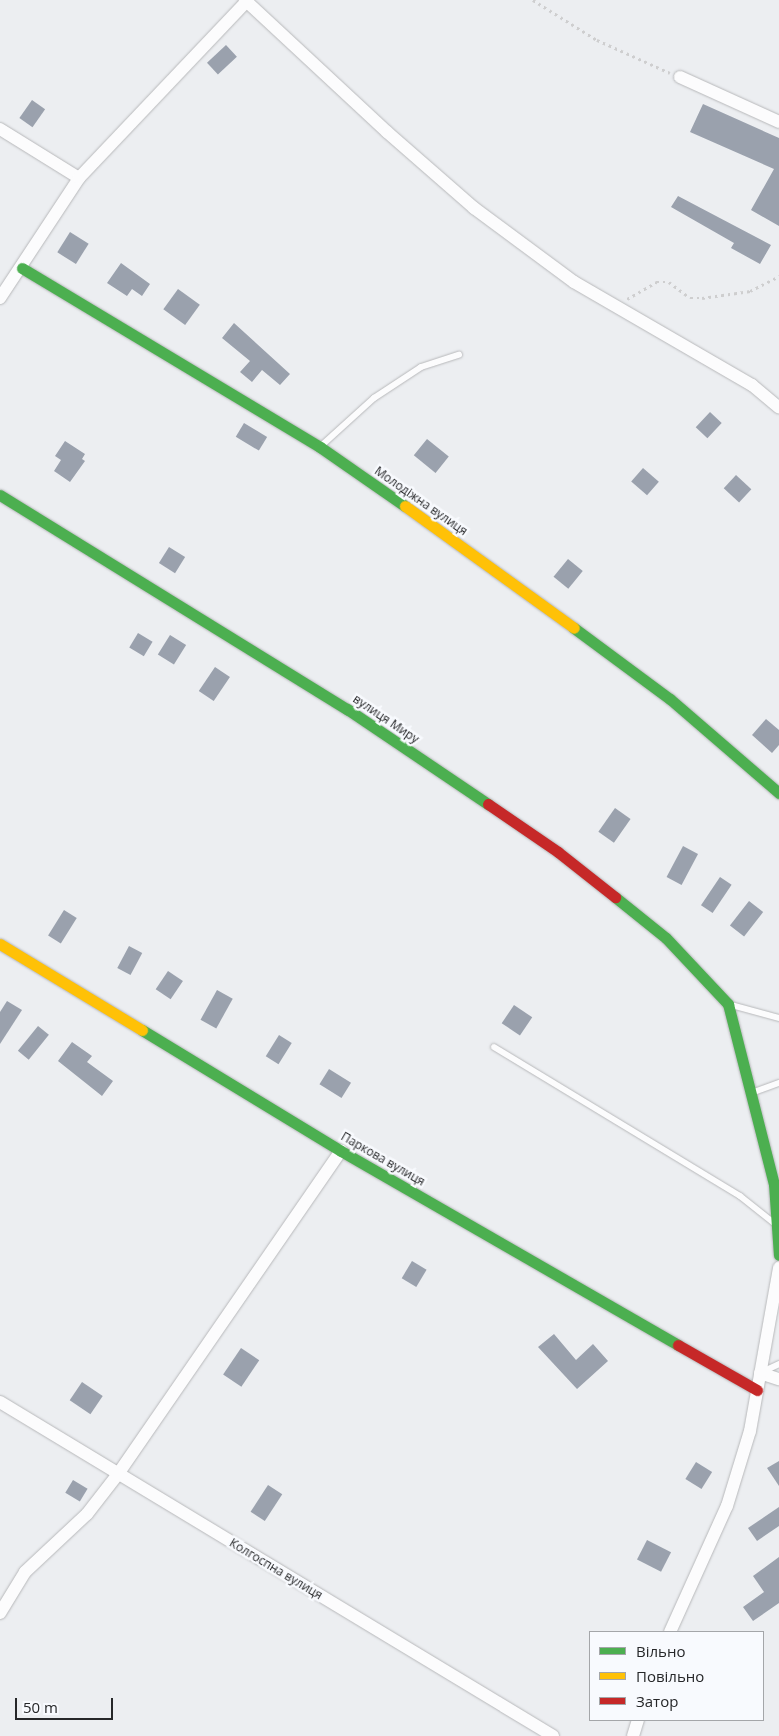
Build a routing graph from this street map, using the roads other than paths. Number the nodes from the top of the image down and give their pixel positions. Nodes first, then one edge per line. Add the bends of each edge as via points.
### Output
1 (246, 1) edge
2 (680, 77) road end
3 (779, 122) edge
4 (0, 129) edge
5 (78, 178) junction
6 (22, 268) junction
7 (0, 298) edge
8 (459, 355) dead end
9 (779, 408) edge
10 (320, 447) junction
11 (0, 495) edge
12 (779, 793) edge
13 (0, 944) edge
14 (728, 1004) junction
15 (779, 1018) edge
16 (494, 1046) dead end
17 (779, 1083) edge
18 (753, 1093) junction
19 (341, 1151) junction
20 (777, 1226) junction
21 (779, 1244) edge
22 (779, 1254) edge
23 (779, 1268) edge
24 (779, 1364) edge
25 (760, 1373) junction
26 (779, 1379) edge
27 (757, 1390) junction
28 (0, 1402) edge
29 (118, 1474) junction
30 (0, 1613) edge
31 (670, 1631) edge
32 (638, 1721) edge
33 (553, 1736) edge
34 (632, 1736) edge

1 - 5 street
1 - 9 street via 474,208 574,282 616,309 752,384
2 - 3 street
4 - 5 street
5 - 6 street
6 - 7 street
6 - 10 street, Молодіжна вулиця
8 - 10 lane via 421,366 374,398
10 - 12 street, Молодіжна вулиця via 519,587 670,699
11 - 14 street, вулиця Миру via 347,709 558,852 666,938
13 - 19 street, Паркова вулиця
14 - 15 lane
14 - 18 street
16 - 20 lane via 740,1196
17 - 18 lane
18 - 20 street via 774,1184
19 - 27 street, Паркова вулиця
19 - 29 street
20 - 21 street
21 - 22 street
23 - 25 street
24 - 25 lane
25 - 26 street
25 - 27 street
27 - 31 street via 750,1432 727,1506
28 - 29 street, Колгоспна вулиця
29 - 30 street via 88,1514 25,1572
29 - 33 street, Колгоспна вулиця
32 - 34 street

